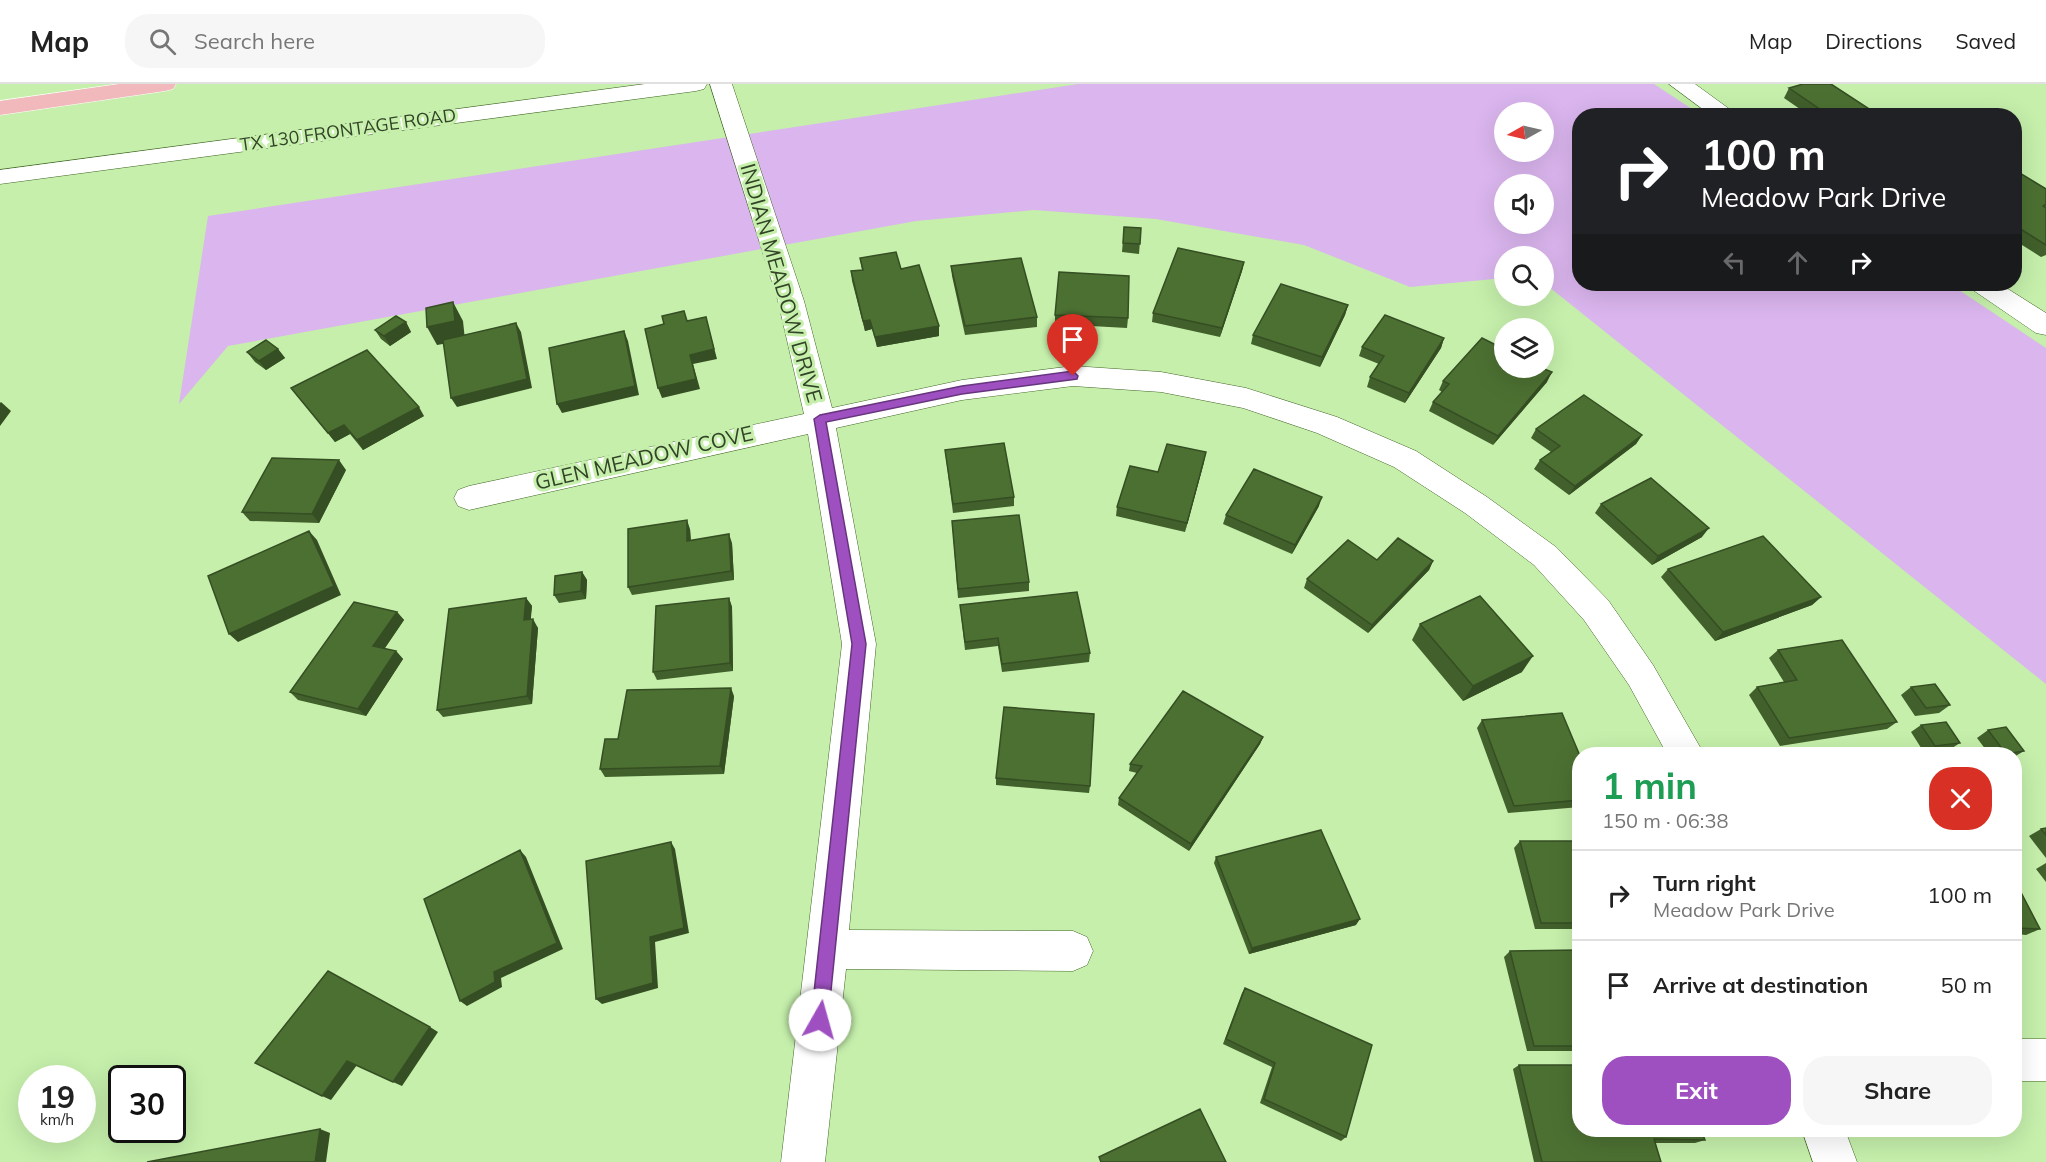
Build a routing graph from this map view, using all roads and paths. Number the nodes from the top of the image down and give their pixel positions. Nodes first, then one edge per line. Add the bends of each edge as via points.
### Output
1 (74, 84) edge
2 (165, 84) edge
3 (696, 84) edge
4 (722, 84) edge
5 (1680, 84) edge
6 (0, 93) edge
7 (0, 108) edge
8 (1716, 108) edge
9 (0, 177) edge
10 (1993, 291) edge
11 (2046, 326) edge
12 (820, 419) junction
13 (469, 498) dead end
14 (1682, 747) edge
15 (828, 948) junction
16 (1073, 951) dead end
17 (2022, 1060) edge
18 (2046, 1060) edge
19 (1826, 1137) edge
20 (803, 1162) edge
21 (1835, 1162) edge

1 - 6 highway
2 - 7 highway
3 - 9 street, TX 130 FRONTAGE ROAD
4 - 12 street, INDIAN MEADOW DRIVE via 791,302
5 - 8 street
10 - 11 street
12 - 13 street, GLEN MEADOW COVE
12 - 14 street, GLEN MEADOW COVE via 962,390 1073,376 1161,382 1246,398 1327,425 1405,459 1545,556 1596,610 1641,675
12 - 15 street, INDIAN MEADOW DRIVE via 859,644
15 - 16 street
15 - 20 street, INDIAN MEADOW DRIVE
17 - 18 street
19 - 21 street

